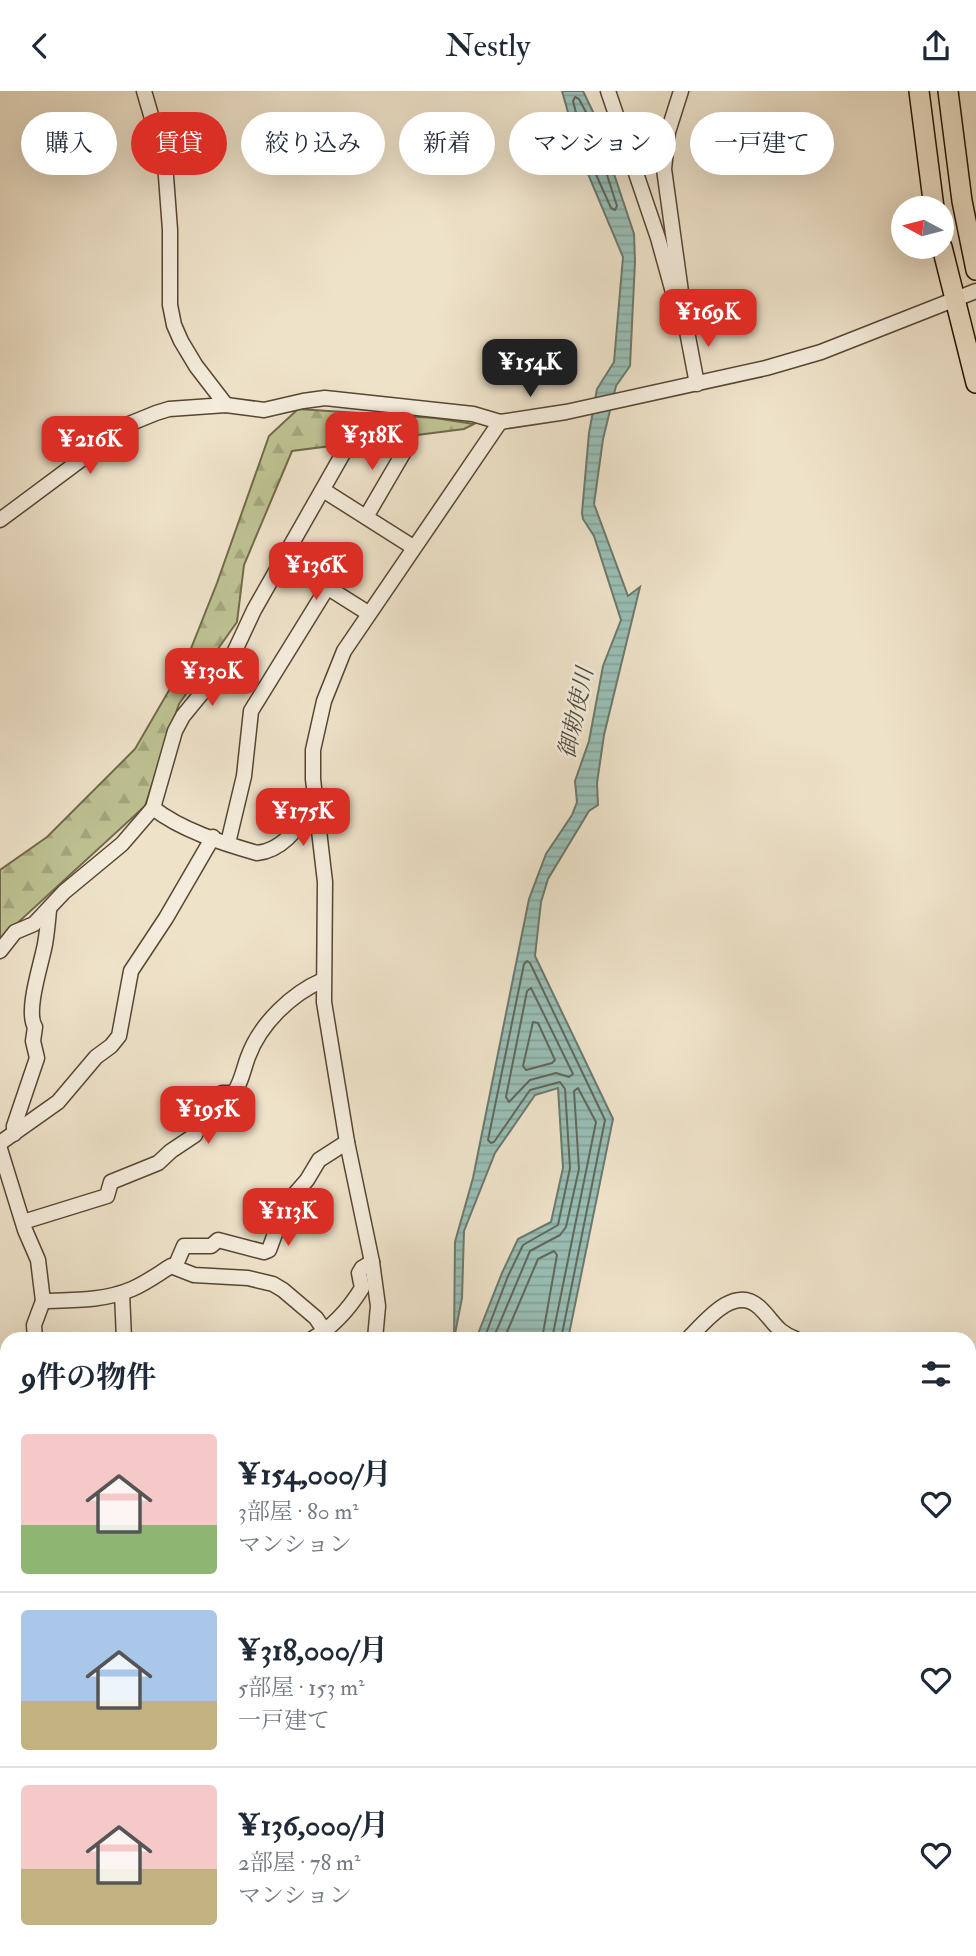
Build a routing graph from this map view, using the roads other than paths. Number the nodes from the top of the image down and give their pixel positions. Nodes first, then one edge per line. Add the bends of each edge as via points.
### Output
1 (144, 91) edge
2 (608, 91) edge
3 (681, 91) edge
4 (919, 91) edge
5 (948, 91) edge
6 (960, 91) edge
7 (932, 196) edge
8 (976, 208) edge
9 (945, 259) edge
10 (976, 270) edge
11 (976, 291) edge
12 (954, 300) junction
13 (685, 321) junction
14 (976, 383) edge
15 (692, 386) junction
16 (226, 405) junction
17 (500, 422) junction
18 (323, 490) junction
19 (366, 517) junction
20 (0, 520) edge
21 (413, 547) junction
22 (284, 560) junction
23 (327, 589) junction
24 (368, 613) junction
25 (316, 801) junction
26 (153, 808) junction
27 (213, 837) junction
28 (228, 843) junction
29 (49, 910) junction
30 (0, 951) edge
31 (323, 980) junction
32 (14, 1134) junction
33 (347, 1142) junction
34 (0, 1143) edge
35 (0, 1149) edge
36 (23, 1222) junction
37 (372, 1262) junction
38 (174, 1267) junction
39 (122, 1293) junction
40 (43, 1301) junction
41 (34, 1332) edge
42 (124, 1332) edge
43 (326, 1332) edge
44 (330, 1332) edge
45 (376, 1332) edge
46 (695, 1332) edge
47 (780, 1332) edge

1 - 16 street via 165,163 174,325 196,366
2 - 13 street
3 - 13 street via 664,156
4 - 7 highway
5 - 10 highway
6 - 8 highway
9 - 12 highway
11 - 12 street
12 - 14 highway
12 - 15 street via 821,352
13 - 15 street
15 - 17 street
16 - 17 street via 264,410 325,398 473,414
16 - 20 street via 169,409 130,424
17 - 21 street
18 - 19 street
18 - 19 street via 345,450 408,445
18 - 22 street
19 - 21 street
21 - 24 street
22 - 23 street
22 - 26 street via 233,655 183,716
23 - 24 street
23 - 28 street via 251,712 244,776
24 - 25 street via 344,651 324,701 313,750
25 - 28 street via 292,834 273,849 257,853
25 - 31 street via 325,882
26 - 27 street
26 - 29 street via 122,844 64,891
27 - 28 street
27 - 32 street via 131,971 119,1036 58,1102
29 - 30 street via 34,924 15,932
29 - 32 street via 32,1022 37,1058
31 - 33 street via 327,1035
31 - 36 street via 278,1010 248,1055 234,1093 200,1103 195,1135 159,1163 111,1182 107,1196
32 - 34 street
33 - 37 street
33 - 38 street via 319,1160 286,1204 269,1250 218,1240 211,1246 184,1247
35 - 36 street
36 - 40 street via 38,1260
37 - 44 street via 359,1273 362,1288
37 - 45 street via 378,1306
38 - 39 street
38 - 43 street via 194,1275 273,1284 308,1311
39 - 40 street
39 - 42 street
40 - 41 street
46 - 47 street via 733,1300 758,1306

